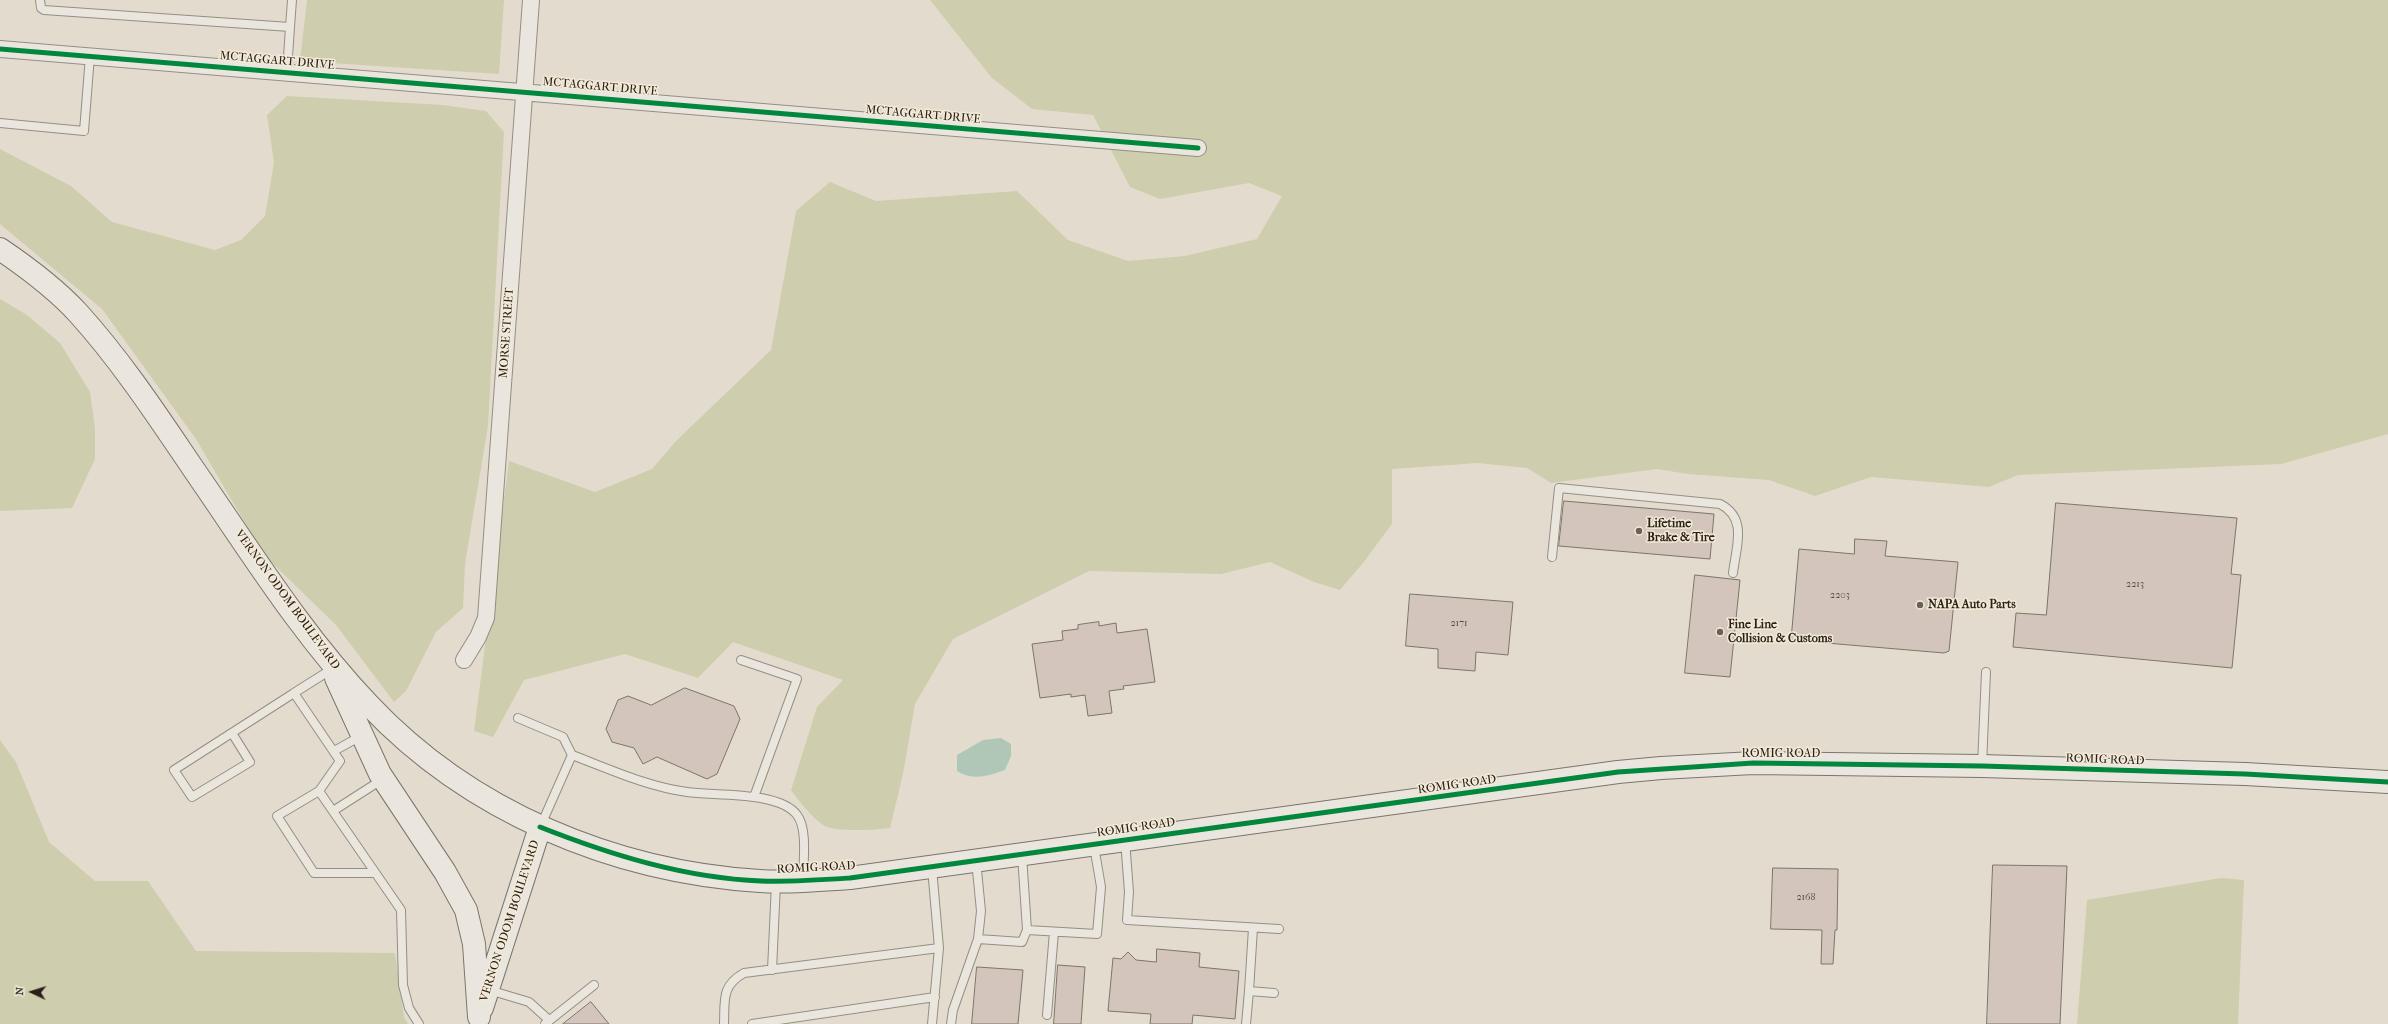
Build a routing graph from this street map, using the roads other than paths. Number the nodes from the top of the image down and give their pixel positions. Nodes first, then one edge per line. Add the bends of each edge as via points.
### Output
1 (40, 0) edge
2 (292, 0) edge
3 (531, 0) edge
4 (290, 27) junction
5 (0, 48) edge
6 (90, 56) junction
7 (287, 72) junction
8 (524, 91) junction
9 (0, 122) edge
10 (1198, 148) dead end
11 (0, 249) edge
12 (1552, 557) dead end
13 (1733, 573) dead end
14 (464, 660) dead end
15 (741, 660) dead end
16 (330, 664) junction
17 (1986, 672) dead end
18 (294, 693) junction
19 (518, 718) dead end
20 (232, 732) junction
21 (362, 736) junction
22 (334, 751) junction
23 (572, 755) junction
24 (1982, 766) junction
25 (383, 779) junction
26 (2388, 782) edge
27 (319, 791) junction
28 (754, 797) junction
29 (333, 811) junction
30 (540, 827) junction
31 (1125, 839) junction
32 (1094, 844) junction
33 (1022, 853) junction
34 (976, 860) junction
35 (931, 866) junction
36 (375, 873) junction
37 (776, 881) junction
38 (803, 881) junction
39 (1253, 928) junction
40 (1279, 929) dead end
41 (1027, 930) junction
42 (1054, 932) junction
43 (978, 939) junction
44 (939, 948) junction
45 (772, 970) junction
46 (594, 985) dead end
47 (488, 990) junction
48 (1249, 991) junction
49 (1274, 993) dead end
50 (934, 997) junction
51 (1048, 1015) dead end
52 (478, 1021) edge
53 (547, 1022) edge
54 (419, 1024) edge
55 (724, 1024) edge
56 (752, 1024) edge
57 (932, 1024) edge
58 (952, 1024) edge
59 (1246, 1024) edge

1 - 4 lane via 41,8 44,10
2 - 4 lane
3 - 8 street, MORSE STREET
4 - 7 lane
5 - 6 street, MCTAGGART DRIVE
6 - 7 street, MCTAGGART DRIVE
6 - 9 lane via 84,130
7 - 8 street, MCTAGGART DRIVE
8 - 10 street, MCTAGGART DRIVE
8 - 14 street, MORSE STREET via 486,618
11 - 16 street, VERNON ODOM BOULEVARD via 35,273 77,312 135,383
12 - 13 lane via 1559,488 1724,506 1738,521
15 - 28 lane via 797,679
16 - 18 lane
16 - 21 street
16 - 30 street, VERNON ODOM BOULEVARD via 368,705 406,740 468,787 505,810
17 - 24 lane
18 - 20 lane
18 - 22 lane
19 - 23 lane via 563,737
20 - 20 lane via 174,770 192,797 250,762
21 - 22 lane
21 - 25 street
22 - 27 lane via 340,761
23 - 28 lane via 639,780 687,792
23 - 30 lane
24 - 26 street, ROMIG ROAD via 2245,774
24 - 31 street, ROMIG ROAD via 1753,763 1640,770
25 - 29 lane
25 - 52 street via 445,872 466,910 474,944
27 - 29 lane
27 - 36 lane via 277,816 314,873
28 - 38 lane via 790,807 798,816 803,827
29 - 36 lane
30 - 37 street, ROMIG ROAD via 614,854 687,872
30 - 47 street, VERNON ODOM BOULEVARD
31 - 32 street, ROMIG ROAD
31 - 39 lane via 1129,892 1127,920
32 - 33 street, ROMIG ROAD
32 - 42 lane via 1101,887 1097,934
33 - 34 street, ROMIG ROAD
33 - 41 lane
34 - 35 street, ROMIG ROAD
34 - 43 lane via 981,911
35 - 38 street, ROMIG ROAD via 850,878
35 - 44 lane
36 - 54 lane via 401,910 403,985 409,1008
37 - 38 street, ROMIG ROAD
37 - 45 lane
39 - 40 lane
39 - 48 lane
41 - 42 lane
41 - 43 lane via 1022,942
42 - 51 lane
43 - 58 lane via 953,1010
44 - 45 lane
44 - 50 lane
45 - 55 lane via 744,973 732,980 726,995
46 - 53 lane
47 - 52 street, VERNON ODOM BOULEVARD
47 - 53 lane via 529,1002
48 - 49 lane
48 - 59 lane
50 - 56 lane
50 - 57 lane

